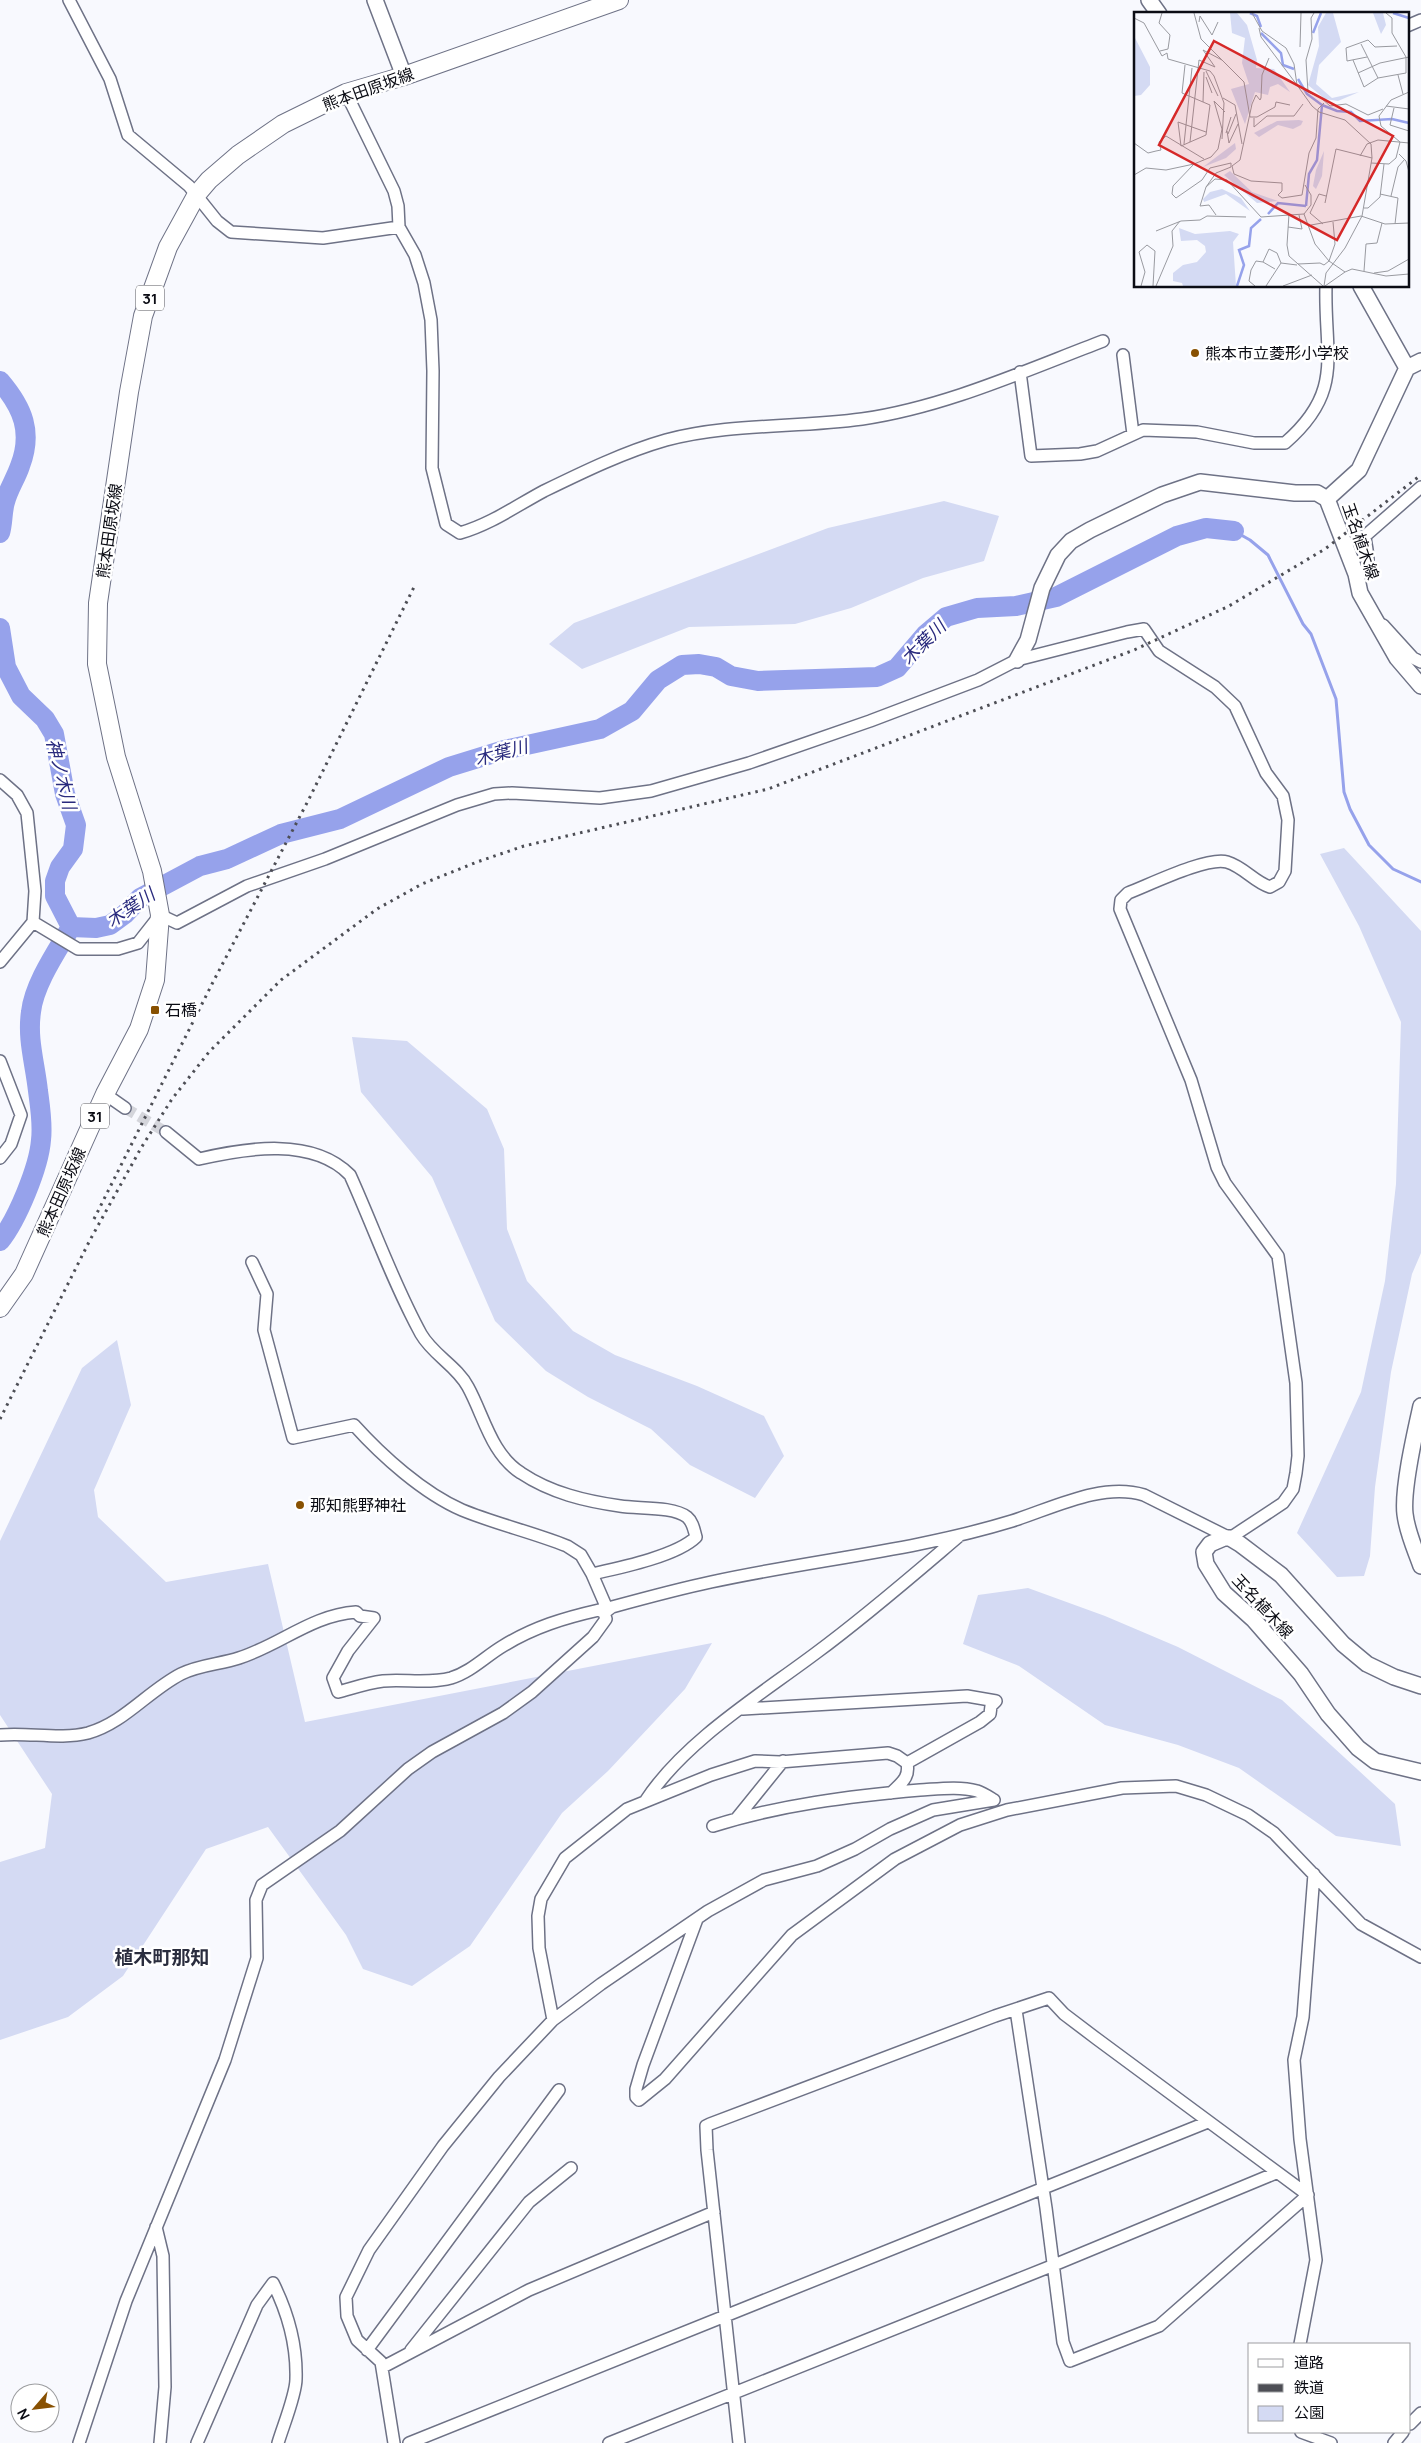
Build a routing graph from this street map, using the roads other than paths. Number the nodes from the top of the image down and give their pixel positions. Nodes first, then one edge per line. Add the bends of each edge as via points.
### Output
1 (69, 0) edge
2 (375, 0) edge
3 (620, 0) edge
4 (1149, 0) edge
5 (1158, 12) edge
6 (1421, 20) edge
7 (1408, 26) edge
8 (404, 76) junction
9 (346, 94) junction
10 (197, 194) junction
11 (399, 227) junction
12 (1326, 288) edge
13 (1362, 288) edge
14 (1103, 341) dead end
15 (1123, 355) dead end
16 (1421, 361) edge
17 (1407, 368) junction
18 (1020, 372) junction
19 (1133, 434) junction
20 (1421, 487) edge
21 (1327, 499) junction
22 (1357, 576) junction
23 (1372, 613) junction
24 (1017, 660) junction
25 (1421, 662) edge
26 (1421, 686) edge
27 (0, 780) edge
28 (159, 909) junction
29 (33, 922) junction
30 (0, 962) edge
31 (0, 1061) edge
32 (105, 1094) junction
33 (125, 1108) tunnel mouth
34 (166, 1132) tunnel mouth
35 (0, 1158) edge
36 (252, 1262) dead end
37 (0, 1308) edge
38 (1421, 1406) edge
39 (960, 1536) junction
40 (1230, 1538) junction
41 (1421, 1566) edge
42 (592, 1574) junction
43 (604, 1613) junction
44 (1421, 1686) edge
45 (743, 1708) junction
46 (0, 1735) edge
47 (784, 1761) junction
48 (907, 1763) junction
49 (1421, 1772) edge
50 (891, 1793) junction
51 (646, 1800) junction
52 (994, 1800) junction
53 (1007, 1810) junction
54 (737, 1818) junction
55 (713, 1826) dead end
56 (1314, 1874) junction
57 (697, 1919) junction
58 (1421, 1957) edge
59 (1016, 2010) junction
60 (553, 2020) junction
61 (559, 2090) dead end
62 (1208, 2122) junction
63 (571, 2168) dead end
64 (1276, 2173) junction
65 (1043, 2189) junction
66 (1308, 2195) junction
67 (714, 2212) junction
68 (156, 2227) junction
69 (1054, 2265) junction
70 (725, 2314) junction
71 (1300, 2343) edge
72 (367, 2350) junction
73 (409, 2354) junction
74 (383, 2367) junction
75 (733, 2393) junction
76 (1421, 2413) edge
77 (1411, 2423) edge
78 (1303, 2433) edge
79 (1402, 2433) edge
80 (79, 2443) edge
81 (160, 2443) edge
82 (197, 2443) edge
83 (278, 2443) edge
84 (394, 2443) edge
85 (409, 2443) edge
86 (609, 2443) edge
87 (739, 2443) edge
88 (1331, 2443) edge
89 (1394, 2443) edge

1 - 10 street via 110,79 128,135
2 - 8 main road
3 - 8 main road, 熊本田原坂線 / 31
4 - 5 main road
6 - 7 street
8 - 9 main road, 熊本田原坂線 / 31
9 - 10 main road, 熊本田原坂線 / 31 via 283,124 238,155
9 - 11 street via 394,191
10 - 11 street via 231,232 323,238
10 - 28 main road, 熊本田原坂線 / 31 via 168,247 144,316 129,392 98,603 97,664 104,705 116,757 152,870
11 - 18 street via 415,255 431,320 432,468 446,524 460,533 500,518 594,467 668,440 712,430 862,419 953,398
12 - 19 street via 1327,378 1312,416 1285,443 1254,443 1197,432 1143,430
13 - 17 main road
14 - 18 street
15 - 19 street
16 - 17 main road
17 - 21 main road, 玉名植木線 via 1359,470
18 - 19 street via 1031,456 1098,451
20 - 22 street via 1365,536 1370,562 1364,573
21 - 22 main road, 玉名植木線
21 - 24 main road via 1318,493 1200,482 1162,495 1090,530 1071,541 1058,555 1042,588 1028,640
22 - 23 main road, 玉名植木線 via 1360,592
23 - 25 street via 1413,658
23 - 26 main road, 玉名植木線 via 1397,658
24 - 28 street via 978,680 749,763 651,791 600,798 494,794 457,804 325,859 247,886 177,923
24 - 40 street via 1144,629 1159,651 1215,687 1235,706 1266,773 1283,796 1288,820 1285,871 1279,882 1270,887 1261,885 1226,861 1208,862 1128,893 1121,900 1120,909 1191,1080 1217,1168 1278,1256 1296,1383 1296,1473 1293,1489 1283,1503
27 - 29 street via 17,795 27,813 35,891
28 - 29 street via 138,943 118,948 78,949
28 - 32 main road, 熊本田原坂線 / 31 via 156,980 139,1029
29 - 30 street
31 - 35 street via 22,1115 11,1144
32 - 33 street
32 - 37 main road, 熊本田原坂線 / 31 via 24,1274
34 - 42 street via 200,1159 234,1152 300,1151 342,1167 350,1175 387,1263 422,1334 432,1351 468,1386 501,1455 520,1472 578,1499 668,1511 686,1516 694,1526 696,1537 691,1542 661,1555
36 - 42 street via 267,1294 264,1330 293,1438 354,1425 377,1451 416,1482 460,1510 567,1546 581,1555
38 - 41 main road via 1404,1513
39 - 40 street via 1079,1499 1130,1491
39 - 43 street via 712,1581 612,1607
39 - 45 street via 843,1633
40 - 44 main road, 玉名植木線 via 1281,1575 1343,1644 1367,1664
40 - 49 main road, 玉名植木線 via 1210,1544 1204,1552 1206,1564 1224,1593 1254,1620 1301,1674 1328,1714 1358,1748 1374,1761
42 - 43 street via 605,1604
43 - 46 street via 599,1610 555,1620 502,1646 452,1677 430,1681 383,1681 338,1692 333,1678 374,1618 360,1616 356,1612 338,1613 241,1658 182,1673 150,1692 124,1716 87,1733
43 - 68 street via 604,1625 532,1692 503,1713 408,1769 340,1831 262,1885 256,1900 257,1958 216,2084
45 - 48 street via 968,1696 996,1701 990,1714 980,1722
45 - 51 street via 677,1762
47 - 48 street via 888,1753
47 - 51 street via 755,1761
47 - 54 street
48 - 50 street via 909,1771 905,1780
50 - 52 street via 963,1789 978,1791
50 - 54 street
51 - 60 street via 627,1809 565,1858 541,1899 539,1948
52 - 53 street
52 - 57 street via 933,1810 817,1866 764,1880
53 - 56 street via 1122,1788 1176,1786 1206,1795 1248,1815 1274,1834
53 - 57 street via 960,1825 894,1859 805,1924 664,2079 639,2100 636,2090 643,2065
54 - 55 street
56 - 58 street via 1361,1924
56 - 66 street via 1303,2017 1294,2060
57 - 60 street
59 - 62 street via 1049,1998 1064,2014
59 - 65 street
59 - 67 street via 706,2126
60 - 72 street via 499,2076 443,2146 369,2250 346,2298 347,2316 357,2340
61 - 72 street
62 - 64 street
62 - 65 street
63 - 73 street via 529,2202
64 - 66 street
64 - 69 street
65 - 69 street
65 - 70 street
66 - 69 street via 1159,2326 1070,2361 1063,2342
66 - 71 street via 1316,2260
67 - 70 street
67 - 73 street via 529,2290
68 - 80 street via 126,2302
68 - 81 street via 163,2256 165,2387
69 - 75 street
70 - 75 street
70 - 85 street
72 - 74 street
73 - 74 street
74 - 84 street
75 - 86 street
75 - 87 street
76 - 77 street
78 - 88 street
79 - 89 street
82 - 83 street via 256,2305 273,2283 287,2312 296,2380

